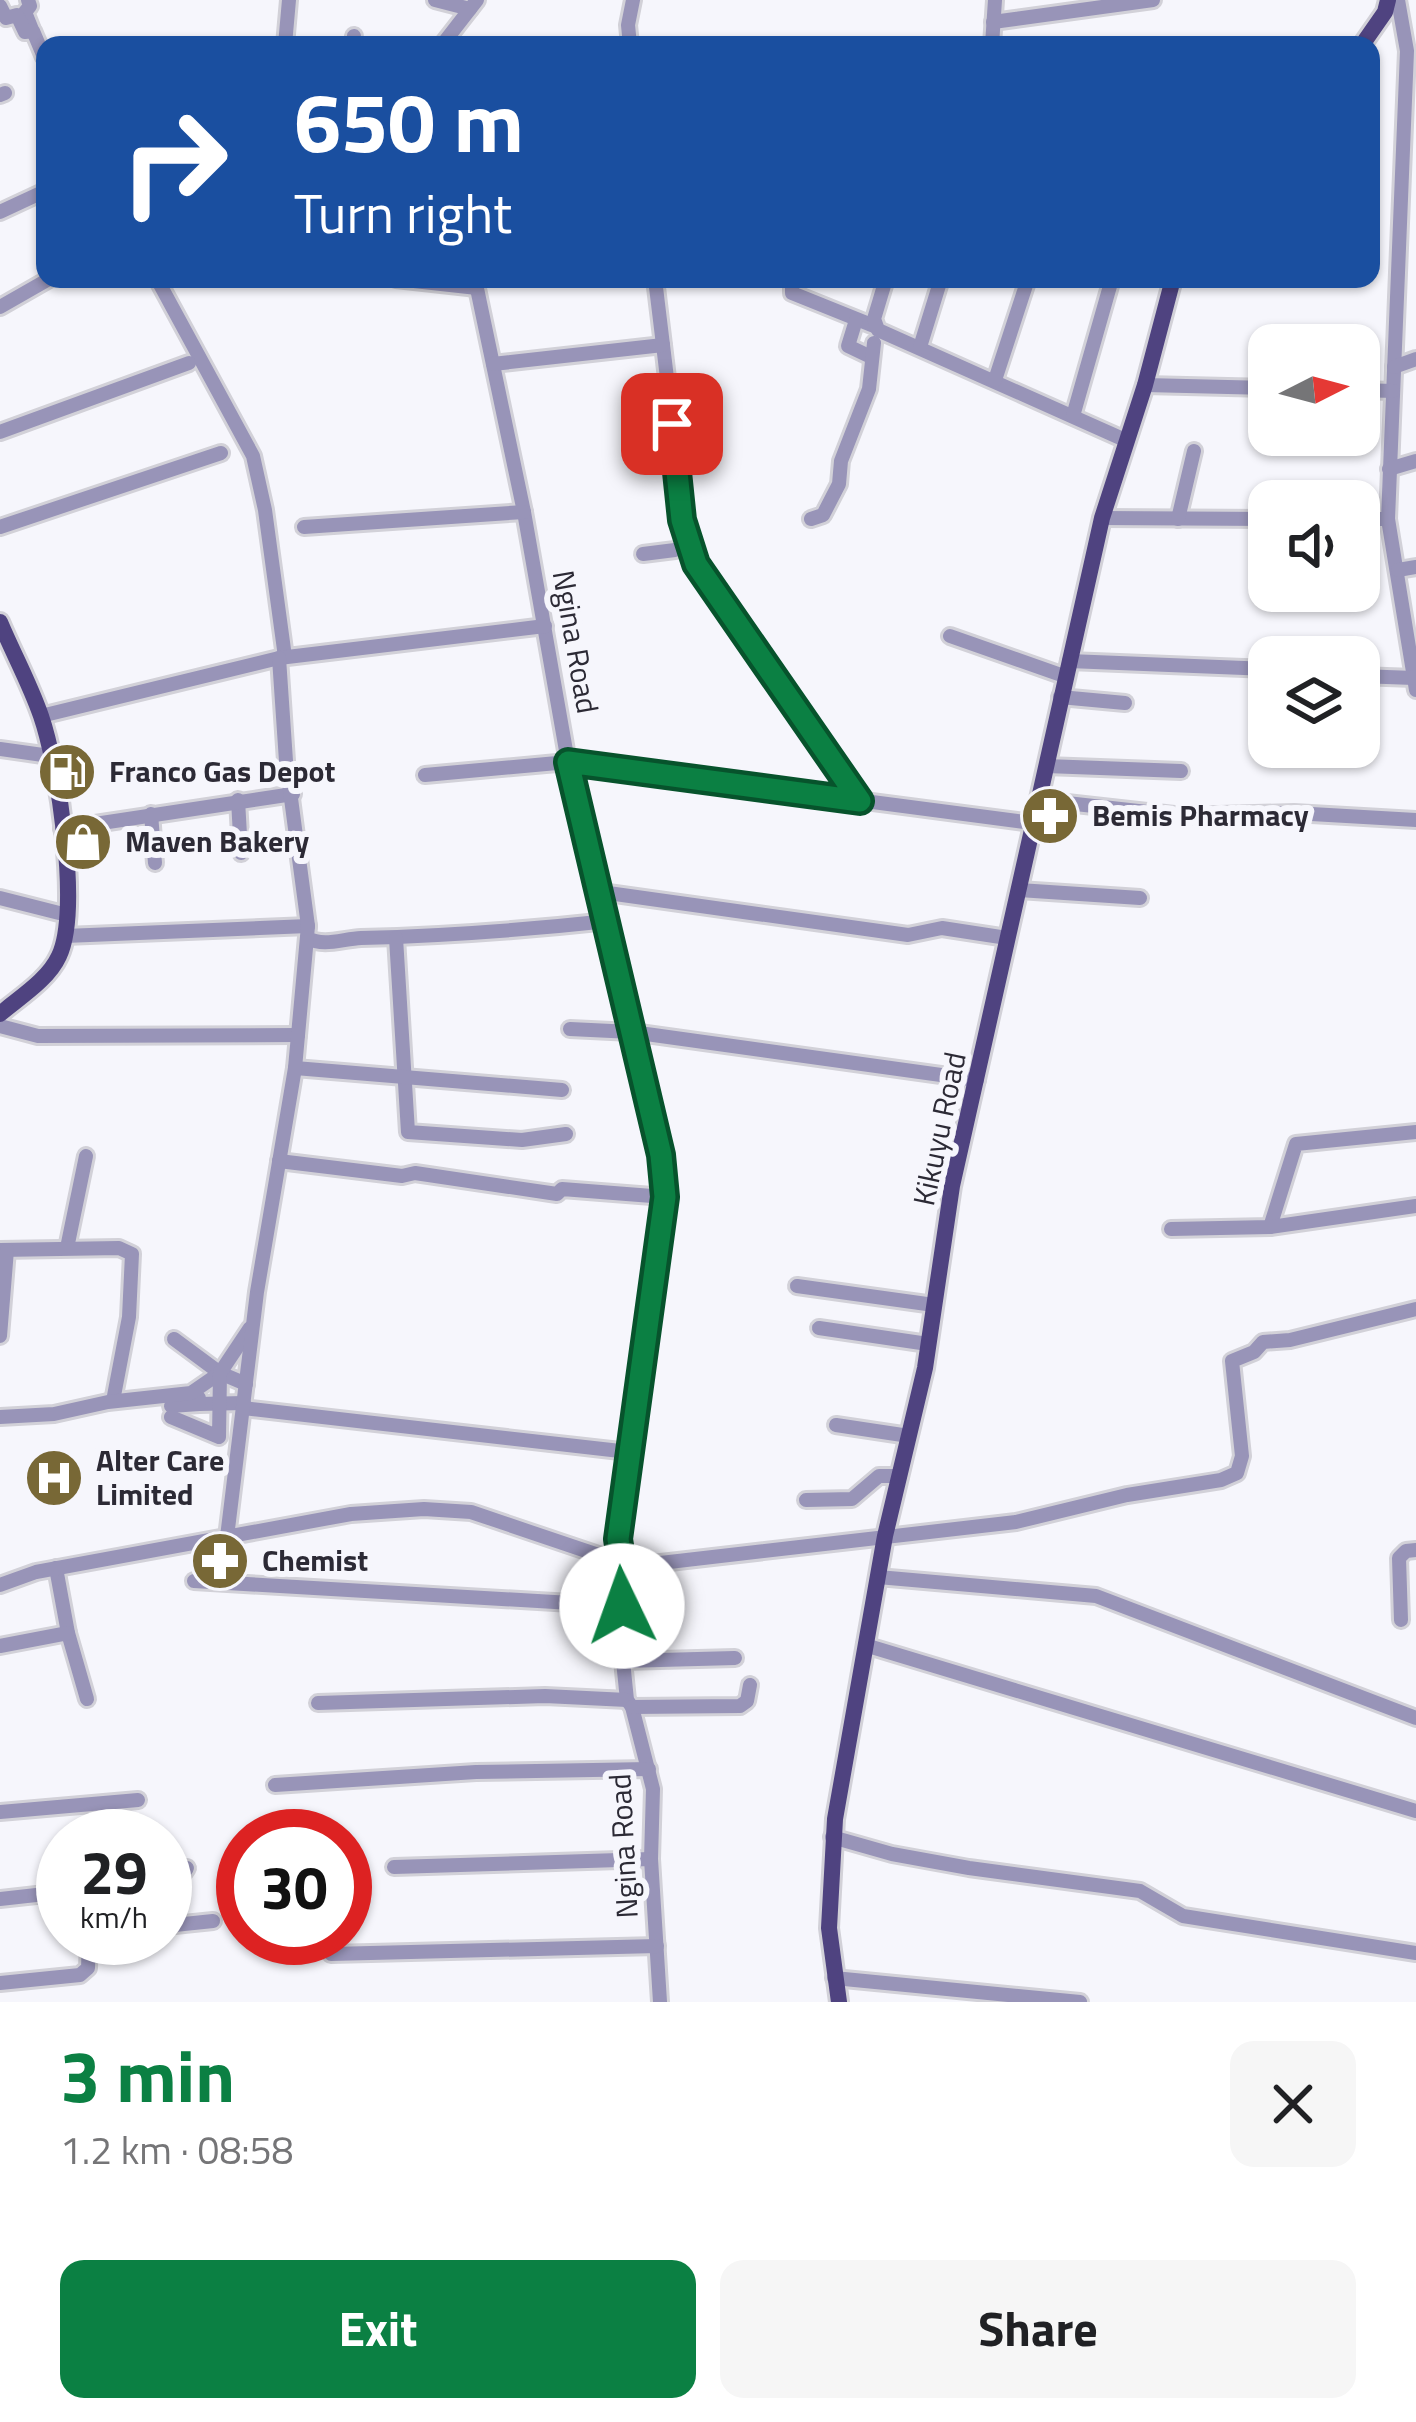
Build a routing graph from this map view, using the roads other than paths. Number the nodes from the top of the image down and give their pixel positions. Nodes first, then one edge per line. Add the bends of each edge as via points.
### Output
1 (28, 0) edge
2 (289, 0) edge
3 (435, 0) edge
4 (633, 0) edge
5 (995, 0) edge
6 (1153, 0) edge
7 (1388, 0) edge
8 (1399, 0) edge
9 (473, 4) edge
10 (0, 6) edge
11 (993, 22) junction
12 (33, 31) junction
13 (286, 36) edge
14 (449, 36) edge
15 (629, 36) edge
16 (992, 36) edge
17 (1368, 36) edge
18 (36, 38) edge
19 (36, 195) edge
20 (0, 212) edge
21 (1416, 225) edge
22 (1400, 230) junction
23 (36, 286) edge
24 (162, 288) edge
25 (477, 288) edge
26 (656, 288) edge
27 (792, 288) edge
28 (884, 288) edge
29 (938, 288) edge
30 (1025, 288) edge
31 (1109, 288) edge
32 (1171, 288) edge
33 (0, 307) edge
34 (856, 320) junction
35 (874, 326) junction
36 (662, 345) junction
37 (920, 347) junction
38 (1416, 359) edge
39 (189, 363) dead end
40 (493, 364) junction
41 (1394, 367) junction
42 (995, 380) junction
43 (1145, 386) junction
44 (1248, 388) edge
45 (1380, 391) edge
46 (1394, 392) junction
47 (1073, 416) junction
48 (0, 432) edge
49 (1125, 440) junction
50 (1194, 452) dead end
51 (221, 453) dead end
52 (1416, 461) edge
53 (1390, 469) junction
54 (524, 512) junction
55 (1102, 518) junction
56 (812, 519) dead end
57 (1178, 519) junction
58 (1248, 519) edge
59 (1380, 519) edge
60 (1388, 519) junction
61 (0, 527) edge
62 (304, 527) dead end
63 (687, 543) junction
64 (644, 554) dead end
65 (1416, 567) edge
66 (1398, 570) junction
67 (0, 622) edge
68 (545, 626) junction
69 (950, 636) dead end
70 (6, 652) edge
71 (282, 657) junction
72 (1066, 669) junction
73 (1248, 669) edge
74 (1380, 679) edge
75 (1415, 684) edge
76 (1060, 698) junction
77 (1125, 703) dead end
78 (41, 716) junction
79 (0, 748) edge
80 (50, 756) junction
81 (568, 762) junction
82 (1046, 766) junction
83 (1181, 771) dead end
84 (425, 776) dead end
85 (292, 794) junction
86 (238, 800) junction
87 (1040, 800) junction
88 (860, 801) junction
89 (151, 814) junction
90 (1416, 820) edge
91 (1032, 824) junction
92 (62, 829) junction
93 (241, 853) dead end
94 (155, 863) dead end
95 (1019, 890) junction
96 (601, 892) junction
97 (0, 898) edge
98 (1140, 898) dead end
99 (67, 915) junction
100 (608, 921) junction
101 (307, 932) junction
102 (65, 936) junction
103 (396, 938) junction
104 (1007, 938) junction
105 (0, 1014) edge
106 (0, 1026) edge
107 (571, 1029) dead end
108 (632, 1032) junction
109 (298, 1034) junction
110 (295, 1068) junction
111 (405, 1077) junction
112 (977, 1080) junction
113 (562, 1090) dead end
114 (1416, 1132) edge
115 (566, 1134) dead end
116 (86, 1156) dead end
117 (279, 1161) junction
118 (665, 1197) junction
119 (1416, 1207) edge
120 (1270, 1227) junction
121 (1171, 1229) dead end
122 (67, 1248) junction
123 (4, 1250) edge
124 (797, 1286) dead end
125 (934, 1305) junction
126 (1416, 1309) edge
127 (253, 1324) junction
128 (819, 1328) dead end
129 (0, 1336) edge
130 (174, 1339) dead end
131 (928, 1344) junction
132 (220, 1373) junction
133 (246, 1384) junction
134 (199, 1395) junction
135 (113, 1401) junction
136 (219, 1403) junction
137 (243, 1405) junction
138 (0, 1417) edge
139 (836, 1425) dead end
140 (908, 1436) junction
141 (629, 1452) junction
142 (899, 1475) junction
143 (806, 1500) dead end
144 (886, 1536) junction
145 (226, 1537) junction
146 (1416, 1550) edge
147 (619, 1562) junction
148 (56, 1568) junction
149 (878, 1576) junction
150 (194, 1581) dead end
151 (0, 1585) edge
152 (622, 1606) junction
153 (1401, 1620) dead end
154 (68, 1634) junction
155 (865, 1645) junction
156 (0, 1646) edge
157 (736, 1658) dead end
158 (623, 1660) junction
159 (750, 1685) dead end
160 (87, 1700) dead end
161 (318, 1703) dead end
162 (630, 1704) junction
163 (1416, 1718) edge
164 (649, 1769) junction
165 (275, 1785) dead end
166 (138, 1800) dead end
167 (1416, 1811) edge
168 (0, 1812) edge
169 (832, 1837) junction
170 (651, 1859) junction
171 (394, 1867) dead end
172 (36, 1895) edge
173 (0, 1899) edge
174 (213, 1921) dead end
175 (192, 1923) edge
176 (657, 1946) junction
177 (372, 1953) edge
178 (1416, 1953) edge
179 (88, 1965) edge
180 (835, 1978) junction
181 (0, 1983) edge
182 (660, 2002) edge
183 (839, 2002) edge
184 (1080, 2002) edge

1 - 12 street
2 - 13 street
3 - 9 street
4 - 15 street
5 - 11 street
6 - 11 street
7 - 17 main road
8 - 22 street via 1407,38
9 - 14 street
10 - 12 street
11 - 16 street
12 - 18 street
19 - 20 street
21 - 22 street
22 - 41 street
23 - 33 street
24 - 71 street via 253,455
25 - 40 street, Ngina Road
26 - 36 street
27 - 34 street
28 - 35 street
29 - 37 street
30 - 42 street
31 - 47 street
32 - 43 main road, Kikuyu Road
34 - 35 street
34 - 56 street via 848,349 872,350 869,388 839,484 824,515
35 - 37 street
36 - 40 street
36 - 63 street
37 - 42 street
38 - 41 street
39 - 48 street
40 - 54 street, Ngina Road
41 - 46 street
42 - 47 street
43 - 44 street
43 - 49 main road, Kikuyu Road
45 - 46 street
46 - 53 street
47 - 49 street
49 - 55 main road, Kikuyu Road
50 - 57 street
51 - 61 street
52 - 53 street
53 - 60 street
54 - 62 street
54 - 68 street, Ngina Road
55 - 57 street
55 - 72 main road, Kikuyu Road
57 - 58 street
59 - 60 street
60 - 66 street
63 - 64 street
63 - 88 street
65 - 66 street
66 - 75 street
67 - 70 main road
68 - 71 street
68 - 81 street, Ngina Road
69 - 72 street
70 - 78 main road
71 - 78 street
71 - 85 street
72 - 73 street
72 - 76 main road, Kikuyu Road
74 - 75 street
76 - 77 street
76 - 82 main road, Kikuyu Road
78 - 80 main road
79 - 80 street
80 - 92 main road
81 - 84 street
81 - 88 street
81 - 96 street, Ngina Road
82 - 83 street
82 - 87 main road, Kikuyu Road
85 - 86 street
85 - 101 street
86 - 89 street
86 - 93 street
87 - 90 street via 1183,816
87 - 91 main road, Kikuyu Road
88 - 91 street
89 - 92 street
89 - 94 street
91 - 95 main road, Kikuyu Road
92 - 99 main road
95 - 98 street
95 - 104 main road, Kikuyu Road
96 - 100 street, Ngina Road
96 - 104 street via 908,935 941,928
97 - 99 street
99 - 102 main road
100 - 103 street
100 - 108 street, Ngina Road
101 - 102 street
101 - 103 street via 319,945
101 - 109 street
102 - 105 main road via 40,982
103 - 111 street
104 - 112 main road, Kikuyu Road
106 - 109 street via 38,1036
107 - 108 street
108 - 112 street
108 - 118 street, Ngina Road
109 - 110 street
110 - 111 street
110 - 117 street
111 - 113 street
111 - 115 street via 408,1132
112 - 125 main road, Kikuyu Road
114 - 120 street via 1296,1144
116 - 122 street
117 - 118 street via 557,1194
117 - 127 street
118 - 141 street, Ngina Road
119 - 120 street
120 - 121 street
122 - 123 street
122 - 135 street via 119,1248 135,1258
123 - 129 street
124 - 125 street
125 - 131 main road, Kikuyu Road
126 - 144 street via 1263,1342 1232,1361 1242,1465 1221,1480 1016,1522
127 - 132 street
127 - 133 street
128 - 131 street
130 - 132 street
131 - 140 main road, Kikuyu Road
132 - 133 street
132 - 134 street
132 - 136 street
133 - 137 street
134 - 135 street
134 - 136 street
134 - 136 street via 171,1411 219,1437
135 - 138 street
136 - 137 street
137 - 141 street
137 - 145 street
139 - 140 street
140 - 142 main road, Kikuyu Road
141 - 147 street, Ngina Road
142 - 143 street via 879,1476 851,1499
142 - 144 main road, Kikuyu Road
144 - 147 street
144 - 149 main road, Kikuyu Road
145 - 147 street via 424,1509 471,1512
145 - 148 street
146 - 153 street via 1399,1558
147 - 152 street, Ngina Road
148 - 151 street
148 - 154 street
149 - 155 main road, Kikuyu Road
149 - 163 street via 1096,1596
150 - 152 street
152 - 158 street, Ngina Road via 632,1655
154 - 156 street
154 - 160 street
155 - 167 street
155 - 169 main road, Kikuyu Road
157 - 158 street
158 - 162 street, Ngina Road
159 - 162 street via 740,1706
161 - 162 street via 545,1696
162 - 164 street, Ngina Road
164 - 165 street
164 - 170 street, Ngina Road
166 - 168 street
169 - 178 street via 950,1865 1140,1892 1183,1916
169 - 180 main road, Kikuyu Road
170 - 171 street
170 - 176 street, Ngina Road
172 - 173 street
174 - 175 street
176 - 177 street
176 - 182 street, Ngina Road
179 - 181 street via 80,1975
180 - 183 main road, Kikuyu Road
180 - 184 street

